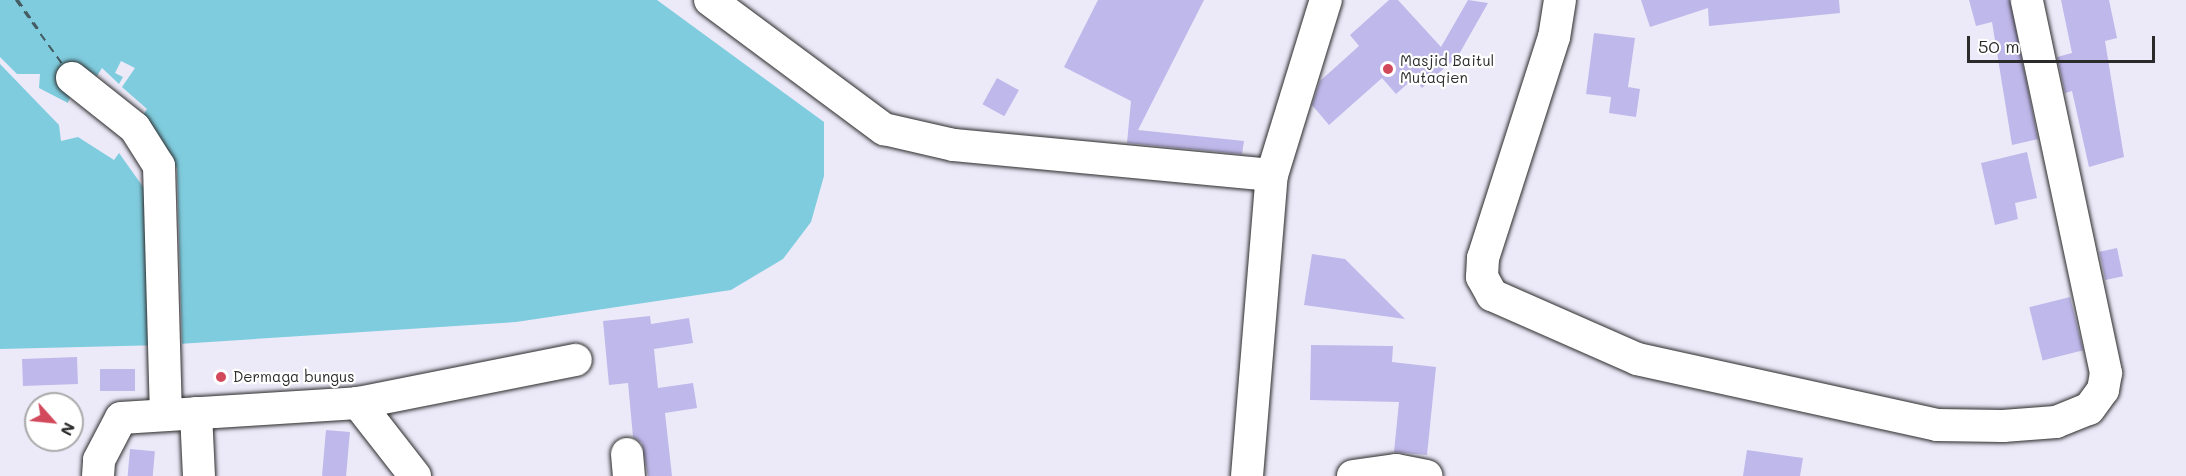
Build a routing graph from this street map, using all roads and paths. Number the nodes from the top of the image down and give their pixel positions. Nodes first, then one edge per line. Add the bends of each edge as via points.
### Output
1 (710, 0) edge
2 (1326, 0) edge
3 (1560, 0) edge
4 (2027, 0) edge
5 (72, 78) dead end
6 (1271, 184) junction
7 (576, 360) dead end
8 (357, 403) junction
9 (196, 413) junction
10 (166, 415) junction
11 (98, 476) edge
12 (198, 476) edge
13 (415, 476) edge
14 (1247, 476) edge
15 (1353, 476) edge
16 (1426, 476) edge

1 - 6 street via 884,129 954,145
2 - 6 street
3 - 4 street via 1554,37 1483,258 1482,277 1492,295 1637,359 1937,425 2003,426 2056,422 2089,409 2103,390 2106,373
5 - 10 street via 135,128 159,166
6 - 14 street
7 - 8 street
8 - 9 street
8 - 13 street
9 - 10 street
9 - 12 street
10 - 11 street via 121,418 99,460
15 - 16 street via 1396,470

